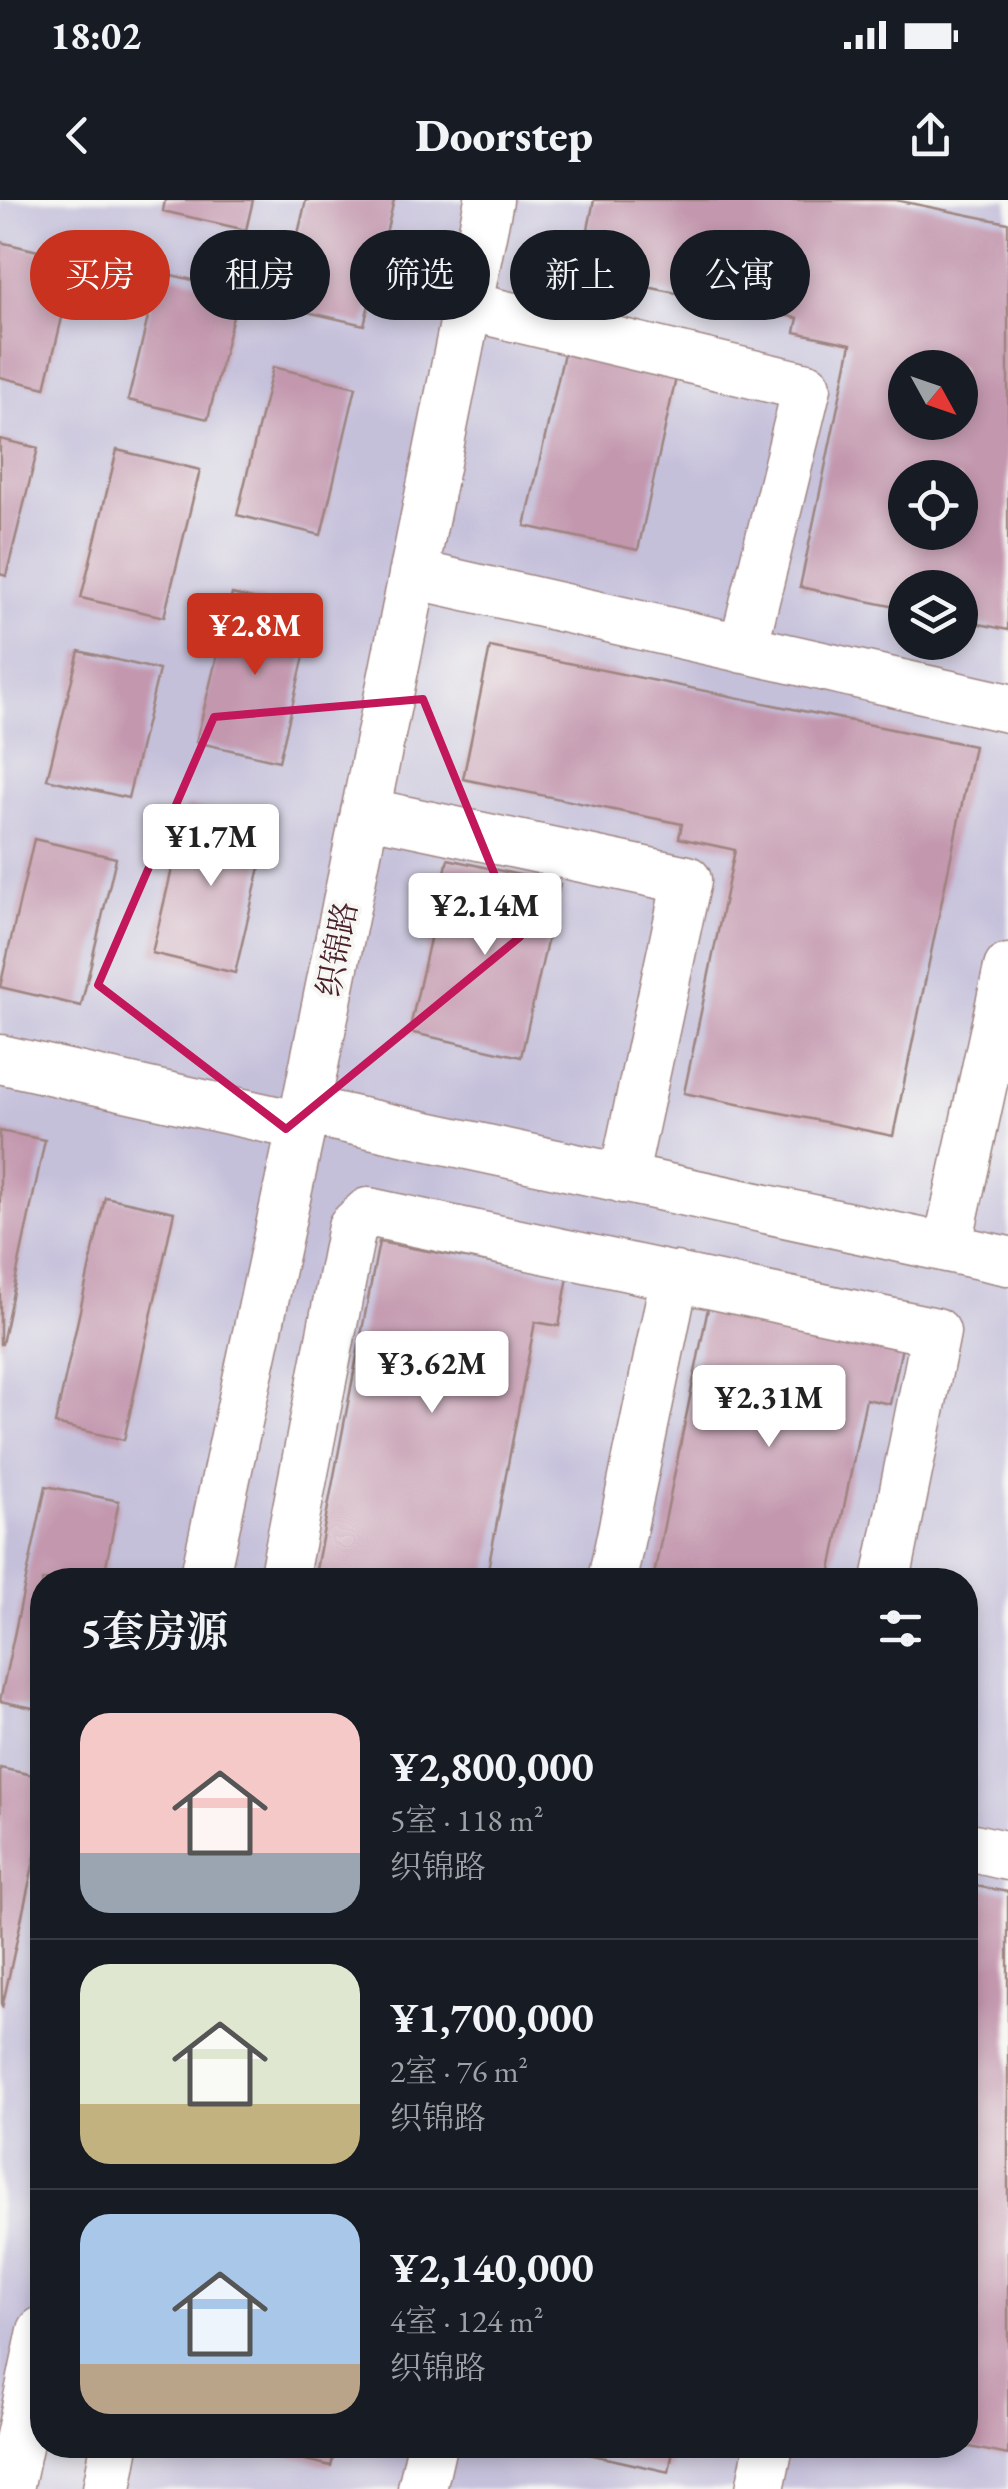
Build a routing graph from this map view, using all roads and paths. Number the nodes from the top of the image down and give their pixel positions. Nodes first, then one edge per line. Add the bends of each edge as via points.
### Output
1 (488, 200) edge
2 (482, 230) edge
3 (490, 311) edge
4 (464, 320) edge
5 (413, 574) junction
6 (743, 649) junction
7 (1008, 708) edge
8 (365, 812) junction
9 (1008, 968) edge
10 (0, 1059) edge
11 (303, 1118) junction
12 (623, 1179) junction
13 (947, 1248) junction
14 (1008, 1261) edge
15 (675, 1276) junction
16 (207, 1568) edge
17 (286, 1568) edge
18 (614, 1568) edge
19 (888, 1568) edge
20 (978, 1849) edge
21 (1008, 1856) edge
22 (30, 2388) edge
23 (113, 2458) edge
24 (429, 2458) edge
25 (766, 2458) edge
26 (9, 2489) edge
27 (107, 2489) edge
28 (422, 2489) edge
29 (760, 2489) edge

1 - 2 street, 织锦路
3 - 6 street via 807,386
4 - 5 street, 织锦路
5 - 6 street
5 - 8 street, 织锦路
6 - 7 street
8 - 11 street, 织锦路
8 - 12 street via 687,880
9 - 13 street
10 - 11 street
11 - 12 street
11 - 16 street, 织锦路
12 - 13 street
13 - 14 street
15 - 17 street via 368,1212 352,1227
15 - 18 street
15 - 19 street via 936,1332
20 - 21 street
22 - 26 street
23 - 27 street
24 - 28 street
25 - 29 street

